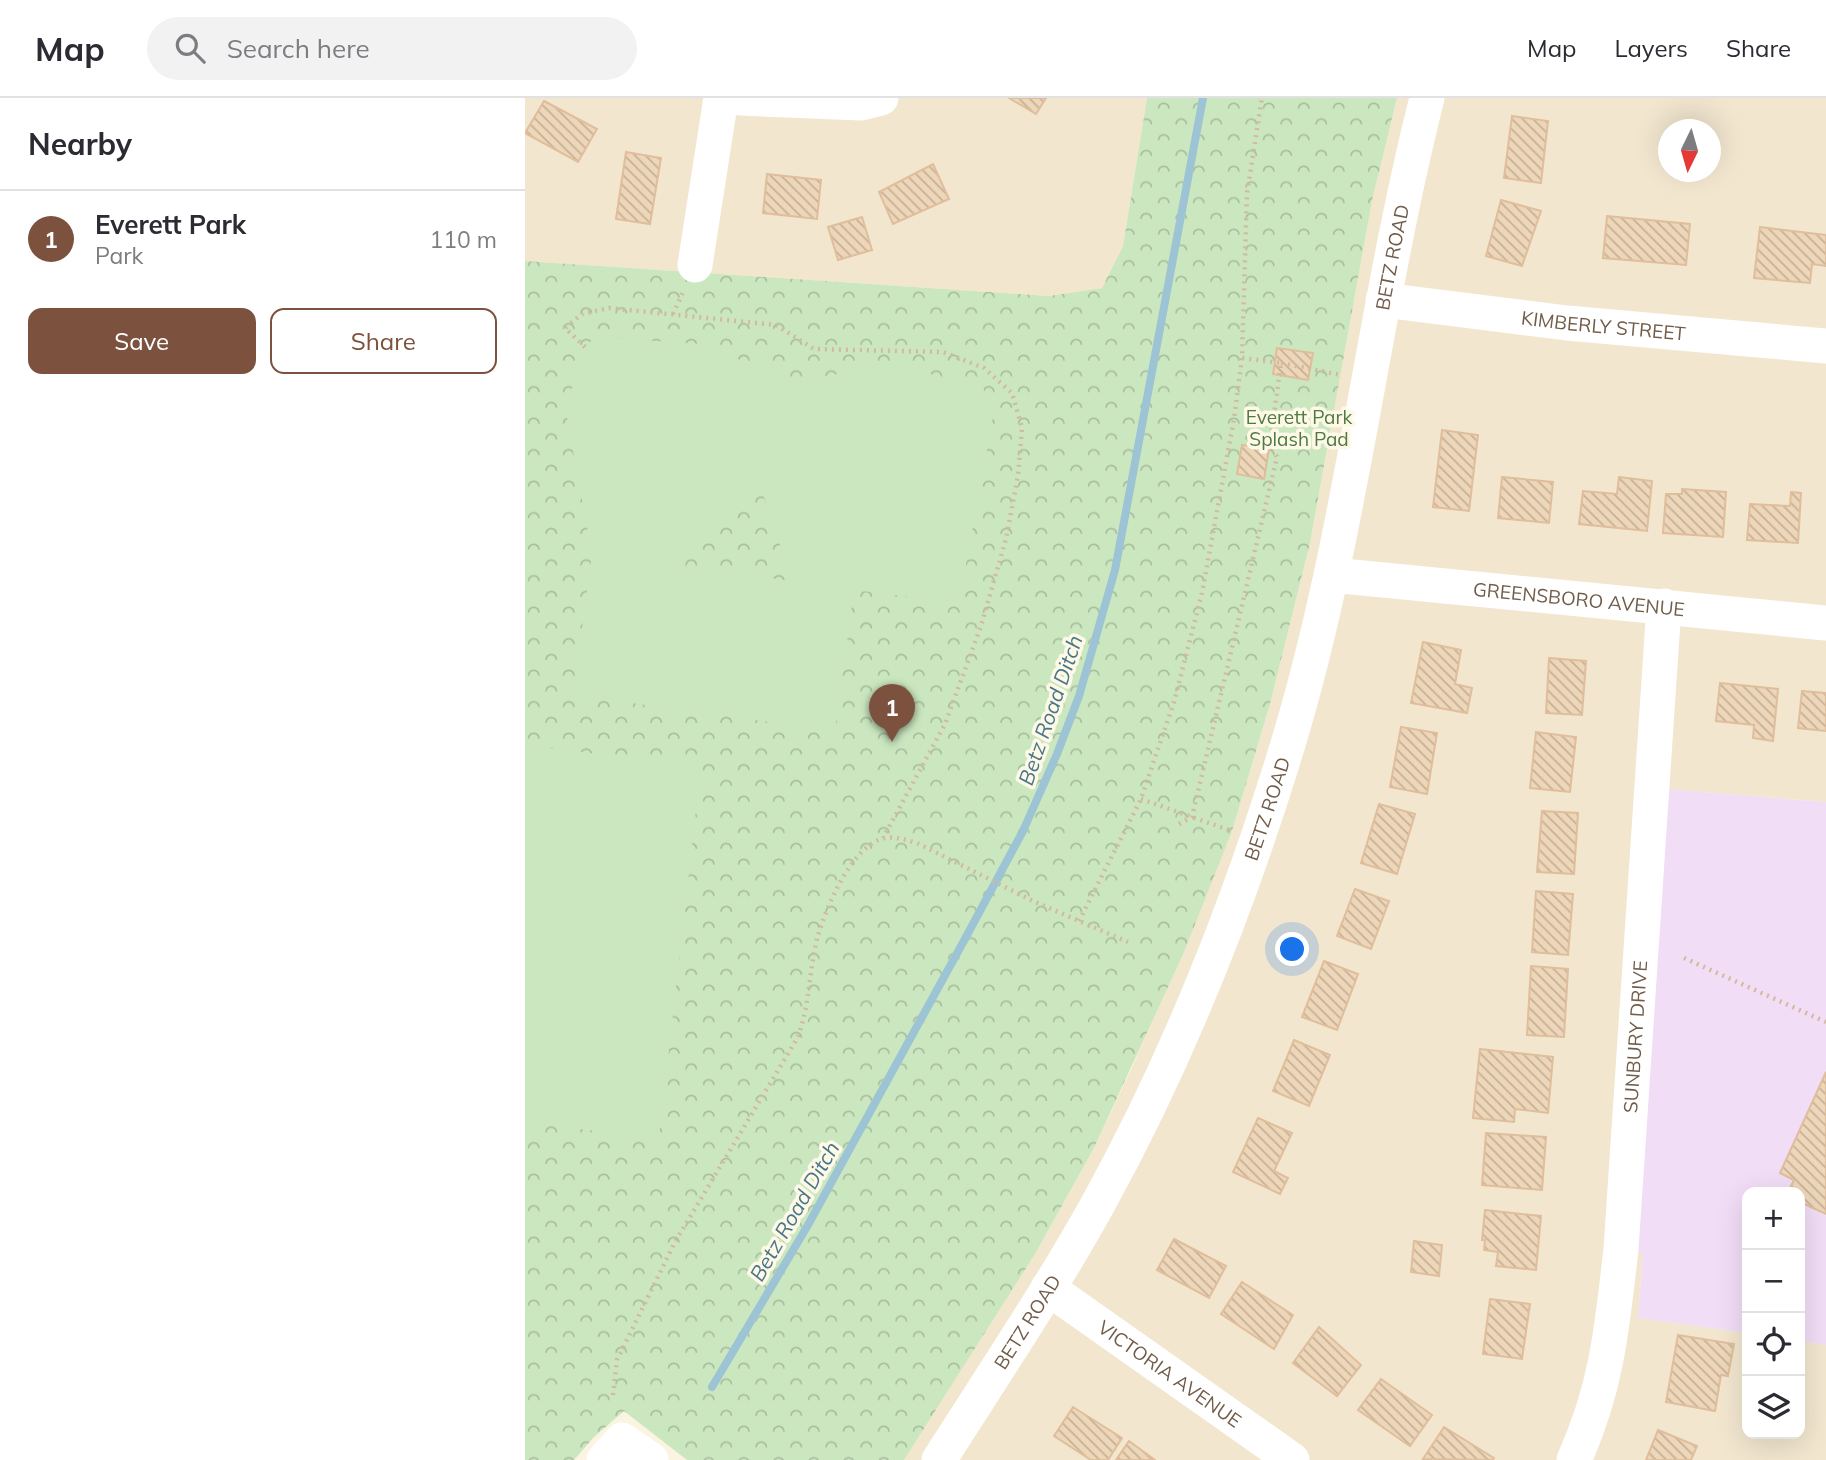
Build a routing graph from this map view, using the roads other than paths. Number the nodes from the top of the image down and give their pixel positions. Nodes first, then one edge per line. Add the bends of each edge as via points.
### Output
1 (721, 98) edge
2 (741, 98) edge
3 (881, 98) edge
4 (1427, 98) edge
5 (695, 265) dead end
6 (1383, 300) junction
7 (1826, 346) edge
8 (1332, 575) junction
9 (1664, 606) junction
10 (1826, 623) edge
11 (1048, 1288) junction
12 (613, 1450) edge
13 (651, 1460) edge
14 (939, 1460) edge
15 (1292, 1460) edge
16 (1574, 1460) edge

1 - 5 street
2 - 3 street via 861,103
4 - 6 street, BETZ ROAD
6 - 7 street, KIMBERLY STREET via 1567,323
6 - 8 street, BETZ ROAD
8 - 9 street, GREENSBORO AVENUE
8 - 11 street, BETZ ROAD via 1289,742 1211,964 1149,1105
9 - 10 street, GREENSBORO AVENUE
9 - 16 street, SUNBURY DRIVE via 1621,1249 1604,1378
11 - 14 street, BETZ ROAD
11 - 15 street, VICTORIA AVENUE
12 - 13 street

